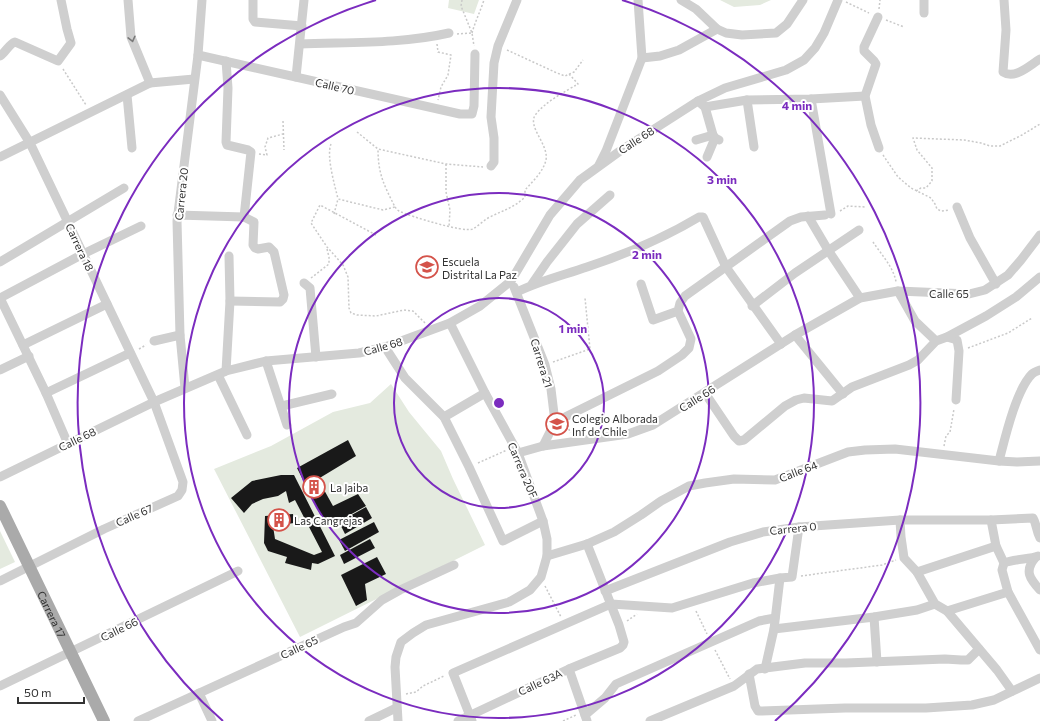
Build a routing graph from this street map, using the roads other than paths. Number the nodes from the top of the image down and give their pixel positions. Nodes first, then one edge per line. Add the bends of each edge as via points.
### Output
1 (61, 0) edge
2 (128, 0) edge
3 (202, 0) edge
4 (253, 0) edge
5 (304, 0) edge
6 (517, 0) edge
7 (638, 0) edge
8 (681, 0) edge
9 (803, 0) edge
10 (838, 0) edge
11 (924, 0) edge
12 (1004, 0) edge
13 (924, 13) dead end
14 (878, 17) dead end
15 (302, 26) junction
16 (717, 29) junction
17 (449, 32) road end
18 (300, 44) junction
19 (475, 54) road end
20 (198, 55) junction
21 (0, 56) edge
22 (642, 58) junction
23 (1040, 59) edge
24 (226, 61) junction
25 (296, 77) junction
26 (194, 79) junction
27 (150, 83) junction
28 (0, 95) edge
29 (127, 95) junction
30 (865, 96) junction
31 (811, 99) junction
32 (747, 100) junction
33 (702, 104) junction
34 (716, 138) junction
35 (696, 140) dead end
36 (30, 143) junction
37 (754, 147) dead end
38 (132, 148) dead end
39 (879, 148) road end
40 (706, 156) dead end
41 (0, 157) edge
42 (491, 166) road end
43 (598, 166) junction
44 (124, 188) dead end
45 (610, 195) dead end
46 (957, 207) road end
47 (177, 215) junction
48 (808, 216) junction
49 (244, 217) junction
50 (67, 221) junction
51 (141, 226) dead end
52 (860, 230) dead end
53 (1040, 235) edge
54 (828, 250) junction
55 (83, 254) junction
56 (229, 256) dead end
57 (0, 262) edge
58 (726, 267) junction
59 (1040, 277) edge
60 (511, 280) junction
61 (304, 283) road end
62 (532, 284) junction
63 (641, 284) dead end
64 (996, 284) junction
65 (898, 291) junction
66 (517, 292) junction
67 (0, 298) edge
68 (860, 298) junction
69 (230, 301) junction
70 (107, 304) junction
71 (752, 306) junction
72 (678, 311) junction
73 (450, 323) junction
74 (180, 335) junction
75 (795, 335) junction
76 (947, 338) junction
77 (154, 341) road end
78 (936, 341) junction
79 (781, 344) junction
80 (23, 345) junction
81 (385, 347) junction
82 (130, 353) junction
83 (29, 356) junction
84 (316, 357) junction
85 (266, 361) junction
86 (0, 370) edge
87 (1040, 370) edge
88 (222, 373) junction
89 (185, 388) junction
90 (46, 393) junction
91 (705, 393) junction
92 (332, 394) dead end
93 (486, 394) junction
94 (843, 394) junction
95 (956, 400) road end
96 (154, 402) junction
97 (282, 406) junction
98 (444, 417) junction
99 (555, 422) junction
100 (287, 425) dead end
101 (247, 435) dead end
102 (68, 444) junction
103 (543, 446) junction
104 (516, 450) junction
105 (999, 461) junction
106 (1040, 461) edge
107 (0, 477) edge
108 (0, 506) edge
109 (900, 520) junction
110 (991, 520) junction
111 (543, 521) junction
112 (799, 526) junction
113 (1040, 538) edge
114 (587, 544) junction
115 (996, 546) junction
116 (547, 556) junction
117 (1038, 556) edge
118 (1004, 563) junction
119 (454, 565) dead end
120 (29, 566) junction
121 (238, 571) dead end
122 (917, 572) junction
123 (780, 578) junction
124 (0, 580) edge
125 (1040, 590) edge
126 (605, 591) junction
127 (1008, 592) junction
128 (611, 604) junction
129 (934, 604) junction
130 (947, 611) junction
131 (874, 617) junction
132 (775, 618) junction
133 (774, 629) junction
134 (979, 649) junction
135 (1040, 650) edge
136 (71, 652) junction
137 (877, 662) junction
138 (569, 669) junction
139 (765, 669) junction
140 (750, 674) junction
141 (1040, 678) edge
142 (0, 686) edge
143 (1012, 691) junction
144 (198, 693) junction
145 (396, 708) junction
146 (585, 716) edge
147 (471, 718) edge
148 (104, 721) edge
149 (138, 721) edge
150 (212, 721) edge
151 (369, 721) edge
152 (398, 721) edge
153 (458, 721) edge
154 (650, 721) edge

1 - 21 street via 71,43 58,61 15,42
2 -> 27 street via 131,37
3 - 20 street, Carrera 20
4 - 15 street via 254,22
5 - 15 street
6 - 42 street via 494,62 491,117 494,162
7 - 22 street
8 - 16 street via 696,9
9 - 16 street via 787,24 776,33 742,35
10 - 33 street, Calle 68 via 824,34 804,60 786,70 725,88
11 - 13 street
12 - 23 street via 1006,30 1003,72 1008,75 1014,74
14 - 30 street via 864,47 864,51 876,64
15 - 18 street
16 - 22 street via 680,50
17 - 18 street via 406,40
18 - 25 street
19 - 25 street, Calle 70 via 472,114 460,114
20 - 24 street, Calle 70
20 - 26 street, Carrera 20
22 - 43 street
24 - 25 street, Calle 70
24 - 49 street via 226,142 227,145 251,152
26 - 27 street
26 - 47 street, Carrera 20
27 - 29 street
28 - 36 street, Carrera 18
29 - 36 street
29 - 38 street
30 - 31 street, Calle 68
30 - 39 street via 870,125
31 - 32 street, Calle 68
31 - 48 street via 828,214
32 - 33 street, Calle 68
32 - 37 street
33 - 34 street
33 - 43 street, Calle 68
34 - 35 street
34 - 40 street
36 - 41 street
36 - 50 street, Carrera 18
43 - 60 street, Calle 68 via 580,180 550,215
44 - 50 street
45 - 62 street via 577,224
46 - 64 street via 970,238
47 - 49 street
47 - 74 street, Carrera 20
48 - 54 street
48 - 58 street via 790,221
49 - 69 street via 254,222 253,246 258,249 272,248 284,295 280,302
50 - 55 street, Carrera 18
50 - 57 street
51 - 55 street
52 - 54 street
53 - 64 street, Calle 65 via 1008,275
54 - 68 street
54 - 71 street
55 - 67 street
55 - 70 street, Carrera 18
56 - 69 street
58 - 62 street via 704,217 699,217 641,247
58 - 71 street
58 - 72 street via 685,296
59 - 76 street via 1016,297
60 - 66 street, Carrera 21
60 - 73 street, Calle 68 via 480,306
61 - 84 street via 310,288
62 - 66 street
63 - 72 street via 653,320
64 - 65 street, Calle 65 via 969,294
65 - 68 street, Calle 65
65 - 78 street via 915,321
66 - 99 street, Carrera 21 via 545,365
67 - 80 street
68 - 75 street, Calle 66
69 - 88 street
70 - 80 street
70 - 82 street, Carrera 18
71 - 79 street
72 - 99 street via 691,339 689,348 682,355 658,371
73 - 81 street, Calle 68
73 - 93 street, Carrera 20F
74 - 77 street
74 - 89 street, Carrera 20
75 - 79 street, Calle 66
75 - 94 street
76 - 78 street
76 - 95 street via 957,340 959,351
78 - 94 street via 918,360 852,387
79 - 91 street, Calle 66
80 - 83 street
81 - 84 street, Calle 68 via 359,353
81 - 98 street via 405,378
82 - 90 street
82 - 96 street, Carrera 18
83 - 86 street
83 - 90 street
84 - 85 street, Calle 68
85 - 88 street, Calle 68
85 - 97 street
87 - 105 street via 1033,373 1024,385 1011,418
88 - 89 street, Calle 68
88 - 101 street
89 - 96 street, Calle 68
90 - 102 street
91 - 94 street via 739,441 744,440 796,400 804,398 832,401
91 - 103 street, Calle 66 via 653,425 628,434
92 - 97 street
93 - 98 street
93 - 104 street, Carrera 20F
96 - 102 street, Calle 68
96 - 120 street, Calle 67 via 183,482 178,496
97 - 100 street
98 - 111 street via 500,538 503,541
99 - 103 street
102 - 107 street, Calle 68
103 - 104 street, Calle 66
104 - 111 street, Carrera 20F
105 - 106 street, Calle 64
105 - 114 street, Calle 64 via 895,449 848,452 775,480 734,479 689,486 614,532
108 - 120 main road, Carrera 17
109 - 110 street, Carrera 0
109 - 112 street, Carrera 0
109 - 122 street via 904,558
110 - 113 street, Carrera 0 via 1033,518
110 - 115 street
111 - 116 street, Carrera 20F
112 - 123 street via 792,577
112 - 126 street, Carrera 0 via 763,532 730,542
114 - 116 street, Calle 64
114 - 126 street
115 - 118 street
115 - 122 street
116 - 145 street, Carrera 20F via 541,577 530,590 509,602 426,625 401,642 395,667
117 - 118 street
117 - 125 street via 1030,563 1030,574 1031,580
118 - 127 street via 1002,570
119 - 144 street, Calle 65 via 382,600 356,623
120 - 124 street, Calle 67
120 - 136 main road, Carrera 17
121 - 136 street, Calle 66
122 - 129 street
123 - 128 street via 753,583 672,608
123 - 132 street
126 - 128 street
127 - 130 street
127 - 135 street
128 - 138 street, Calle 63A via 624,642 623,646
128 - 147 street via 453,673
129 - 130 street
129 - 131 street via 917,610
130 - 134 street
131 - 133 street
131 - 137 street
132 - 133 street
132 - 146 street via 759,621 616,684
133 - 139 street
134 - 137 street via 968,660
134 - 143 street
136 - 142 street, Calle 66
136 - 148 main road, Carrera 17
137 - 139 street via 805,663
138 - 146 street
138 - 147 street, Calle 63A
139 - 140 street via 757,669
140 - 143 street via 758,711 972,705 994,700
140 - 154 street via 734,686
141 - 143 street
144 - 149 street, Calle 65
144 - 150 street
145 - 151 street
145 - 152 street
147 - 153 street, Calle 63A

